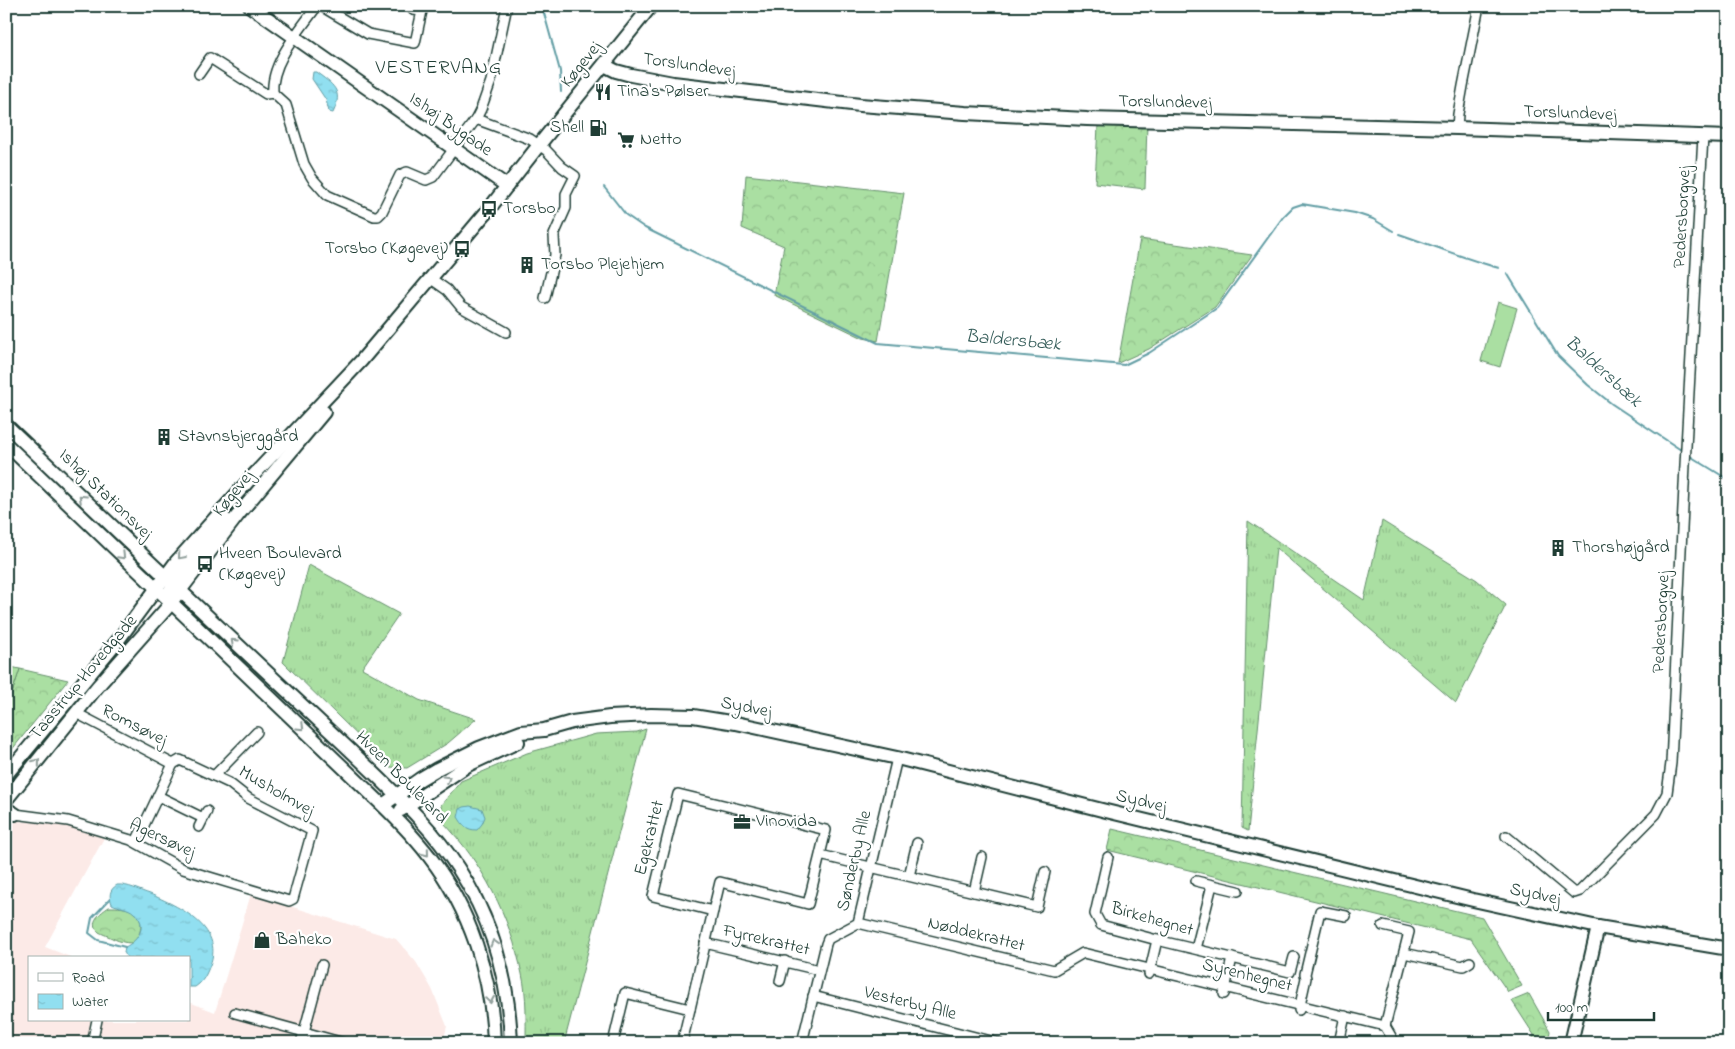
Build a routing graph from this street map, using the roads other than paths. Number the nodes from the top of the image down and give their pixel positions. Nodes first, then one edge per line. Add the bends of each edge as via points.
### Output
1 (250, 6) edge
2 (317, 6) edge
3 (321, 6) edge
4 (507, 6) edge
5 (652, 6) edge
6 (1479, 6) edge
7 (413, 10) dead end
8 (295, 38) junction
9 (604, 65) junction
10 (199, 74) dead end
11 (273, 93) junction
12 (476, 119) junction
13 (1457, 128) junction
14 (1703, 136) junction
15 (1729, 137) edge
16 (539, 145) junction
17 (454, 148) junction
18 (507, 186) junction
19 (430, 278) junction
20 (546, 298) dead end
21 (506, 332) dead end
22 (360, 361) junction
23 (6, 425) edge
24 (6, 444) edge
25 (172, 584) junction
26 (164, 596) junction
27 (76, 714) junction
28 (544, 730) junction
29 (257, 732) dead end
30 (896, 758) junction
31 (173, 764) junction
32 (6, 775) edge
33 (214, 776) junction
34 (396, 794) junction
35 (158, 796) junction
36 (6, 800) edge
37 (382, 805) junction
38 (406, 806) junction
39 (9, 813) edge
40 (394, 816) junction
41 (203, 819) dead end
42 (1506, 836) dead end
43 (136, 842) junction
44 (917, 843) dead end
45 (820, 855) junction
46 (982, 857) dead end
47 (1108, 857) dead end
48 (870, 867) junction
49 (1045, 872) dead end
50 (909, 876) junction
51 (1196, 881) dead end
52 (1212, 885) junction
53 (1238, 891) dead end
54 (974, 892) junction
55 (293, 899) joint
56 (713, 911) junction
57 (1346, 916) dead end
58 (858, 923) junction
59 (1383, 926) dead end
60 (1598, 926) junction
61 (1157, 940) junction
62 (706, 943) junction
63 (1196, 949) junction
64 (1729, 949) edge
65 (1083, 953) joint
66 (1404, 953) junction
67 (1294, 957) dead end
68 (1232, 958) junction
69 (785, 961) junction
70 (1470, 962) dead end
71 (322, 965) dead end
72 (819, 970) junction
73 (1150, 972) junction
74 (780, 981) dead end
75 (1224, 991) junction
76 (813, 996) junction
77 (690, 1008) junction
78 (1299, 1008) junction
79 (235, 1013) dead end
80 (1346, 1016) junction
81 (96, 1022) edge
82 (1386, 1026) junction
83 (304, 1032) junction
84 (683, 1042) edge
85 (92, 1043) edge
86 (300, 1043) edge
87 (344, 1043) edge
88 (494, 1043) edge
89 (511, 1043) edge
90 (613, 1043) edge
91 (802, 1043) edge
92 (999, 1043) edge
93 (1339, 1043) edge
94 (1395, 1043) edge
95 (1571, 1043) edge

1 - 8 street, Ishøj Bygade
2 - 8 street
3 - 7 street via 368,34 415,43 422,11
4 - 12 street via 490,86
5 - 9 street, Køgevej
6 - 13 street
8 - 11 street via 279,60
8 - 17 street, Ishøj Bygade
9 - 13 street, Torslundevej via 631,75 674,83 852,104 965,113 1078,119
9 - 16 street, Køgevej
10 - 11 street via 210,58 266,94
11 - 17 street via 286,105 304,164 312,178 328,195 374,216 382,212 400,174 407,172 430,179
12 - 16 street via 524,135
12 - 17 street
13 - 14 street, Torslundevej
14 - 15 street, Torslundevej
14 - 42 street, Pedersborgvej via 1667,793 1656,814 1580,891 1574,893
16 - 18 street, Køgevej
16 - 20 street via 575,176 554,235 555,255
17 - 18 street, Ishøj Bygade
18 - 19 street, Køgevej
19 - 21 street via 447,290 462,307
19 - 22 street, Køgevej
22 -> 25 street, Køgevej via 273,456
22 - 25 street, Køgevej via 340,391 238,515
25 -> 23 street, Ishøj Stationsvej
24 -> 26 street, Ishøj Stationsvej
25 - 26 street, Køgevej
25 - 26 street via 168,583
34 -> 25 street, Hveen Boulevard
26 - 27 street, Taastrup Hovedgade
26 - 32 street, Taastrup Hovedgade via 102,660
26 -> 37 street, Hveen Boulevard
27 - 31 street, Romsøvej
36 -> 27 street, Taastrup Hovedgade
28 - 30 street, Sydvej via 610,716 694,716
28 - 34 street, Sydvej via 521,732 479,748
38 -> 28 street, Sydvej via 468,765
29 - 33 street, Musholmvej
30 - 48 street, Sønderby Alle
30 - 60 street, Sydvej via 1473,900
31 - 33 street, Musholmvej via 180,760
31 - 35 street, Romsøvej
33 - 55 street, Musholmvej via 248,798 312,831
34 - 37 street, Sydvej
34 - 38 street, Hveen Boulevard
35 - 41 street
35 - 43 street, Romsøvej
37 - 40 street, Hveen Boulevard
38 - 40 street, Sydvej
89 -> 38 street, Hveen Boulevard via 507,994 479,904 443,846
39 - 43 street, Agersøvej via 68,821
40 -> 88 street, Hveen Boulevard via 429,856 464,914 482,963 490,997
43 - 55 street, Agersøvej via 183,868 289,901
44 - 50 street
45 - 48 street
45 - 56 street, Egekrattet via 808,904 720,882
45 - 56 street, Egekrattet via 826,830 678,794 653,896
46 - 54 street
47 - 61 street, Birkehegnet via 1095,914 1101,925
48 - 50 street
48 - 58 street, Sønderby Alle
49 - 54 street via 1037,907
50 - 54 street
51 - 52 street
52 - 53 street
52 - 63 street
56 - 62 street, Fyrrekrattet
57 - 78 street via 1320,911
58 - 65 street, Nøddekrattet via 1054,970
58 - 72 street, Sønderby Alle via 828,939
59 - 66 street via 1409,932
60 - 64 street, Sydvej
60 - 95 street
61 - 63 street, Birkehegnet
61 - 73 street
62 - 69 street, Fyrrekrattet
62 - 77 street, Fyrrekrattet
63 - 68 street, Birkehegnet
65 - 73 street, Syrenhegnet
66 - 70 street via 1463,966
66 - 82 street
67 - 68 street, Birkehegnet via 1290,972
68 - 75 street
69 - 72 street, Fyrrekrattet
69 - 74 street
71 - 83 street
72 - 76 street, Sønderby Alle
73 - 75 street, Syrenhegnet
75 - 78 street, Syrenhegnet
76 - 91 street, Sønderby Alle
76 - 92 street, Vesterby Alle
77 - 84 street, Fyrrekrattet
77 - 90 street via 625,993
78 - 80 street, Syrenhegnet
79 - 83 street
80 - 82 street, Syrenhegnet
80 - 93 street
81 - 85 street
82 - 94 street
83 - 86 street
83 - 87 street

